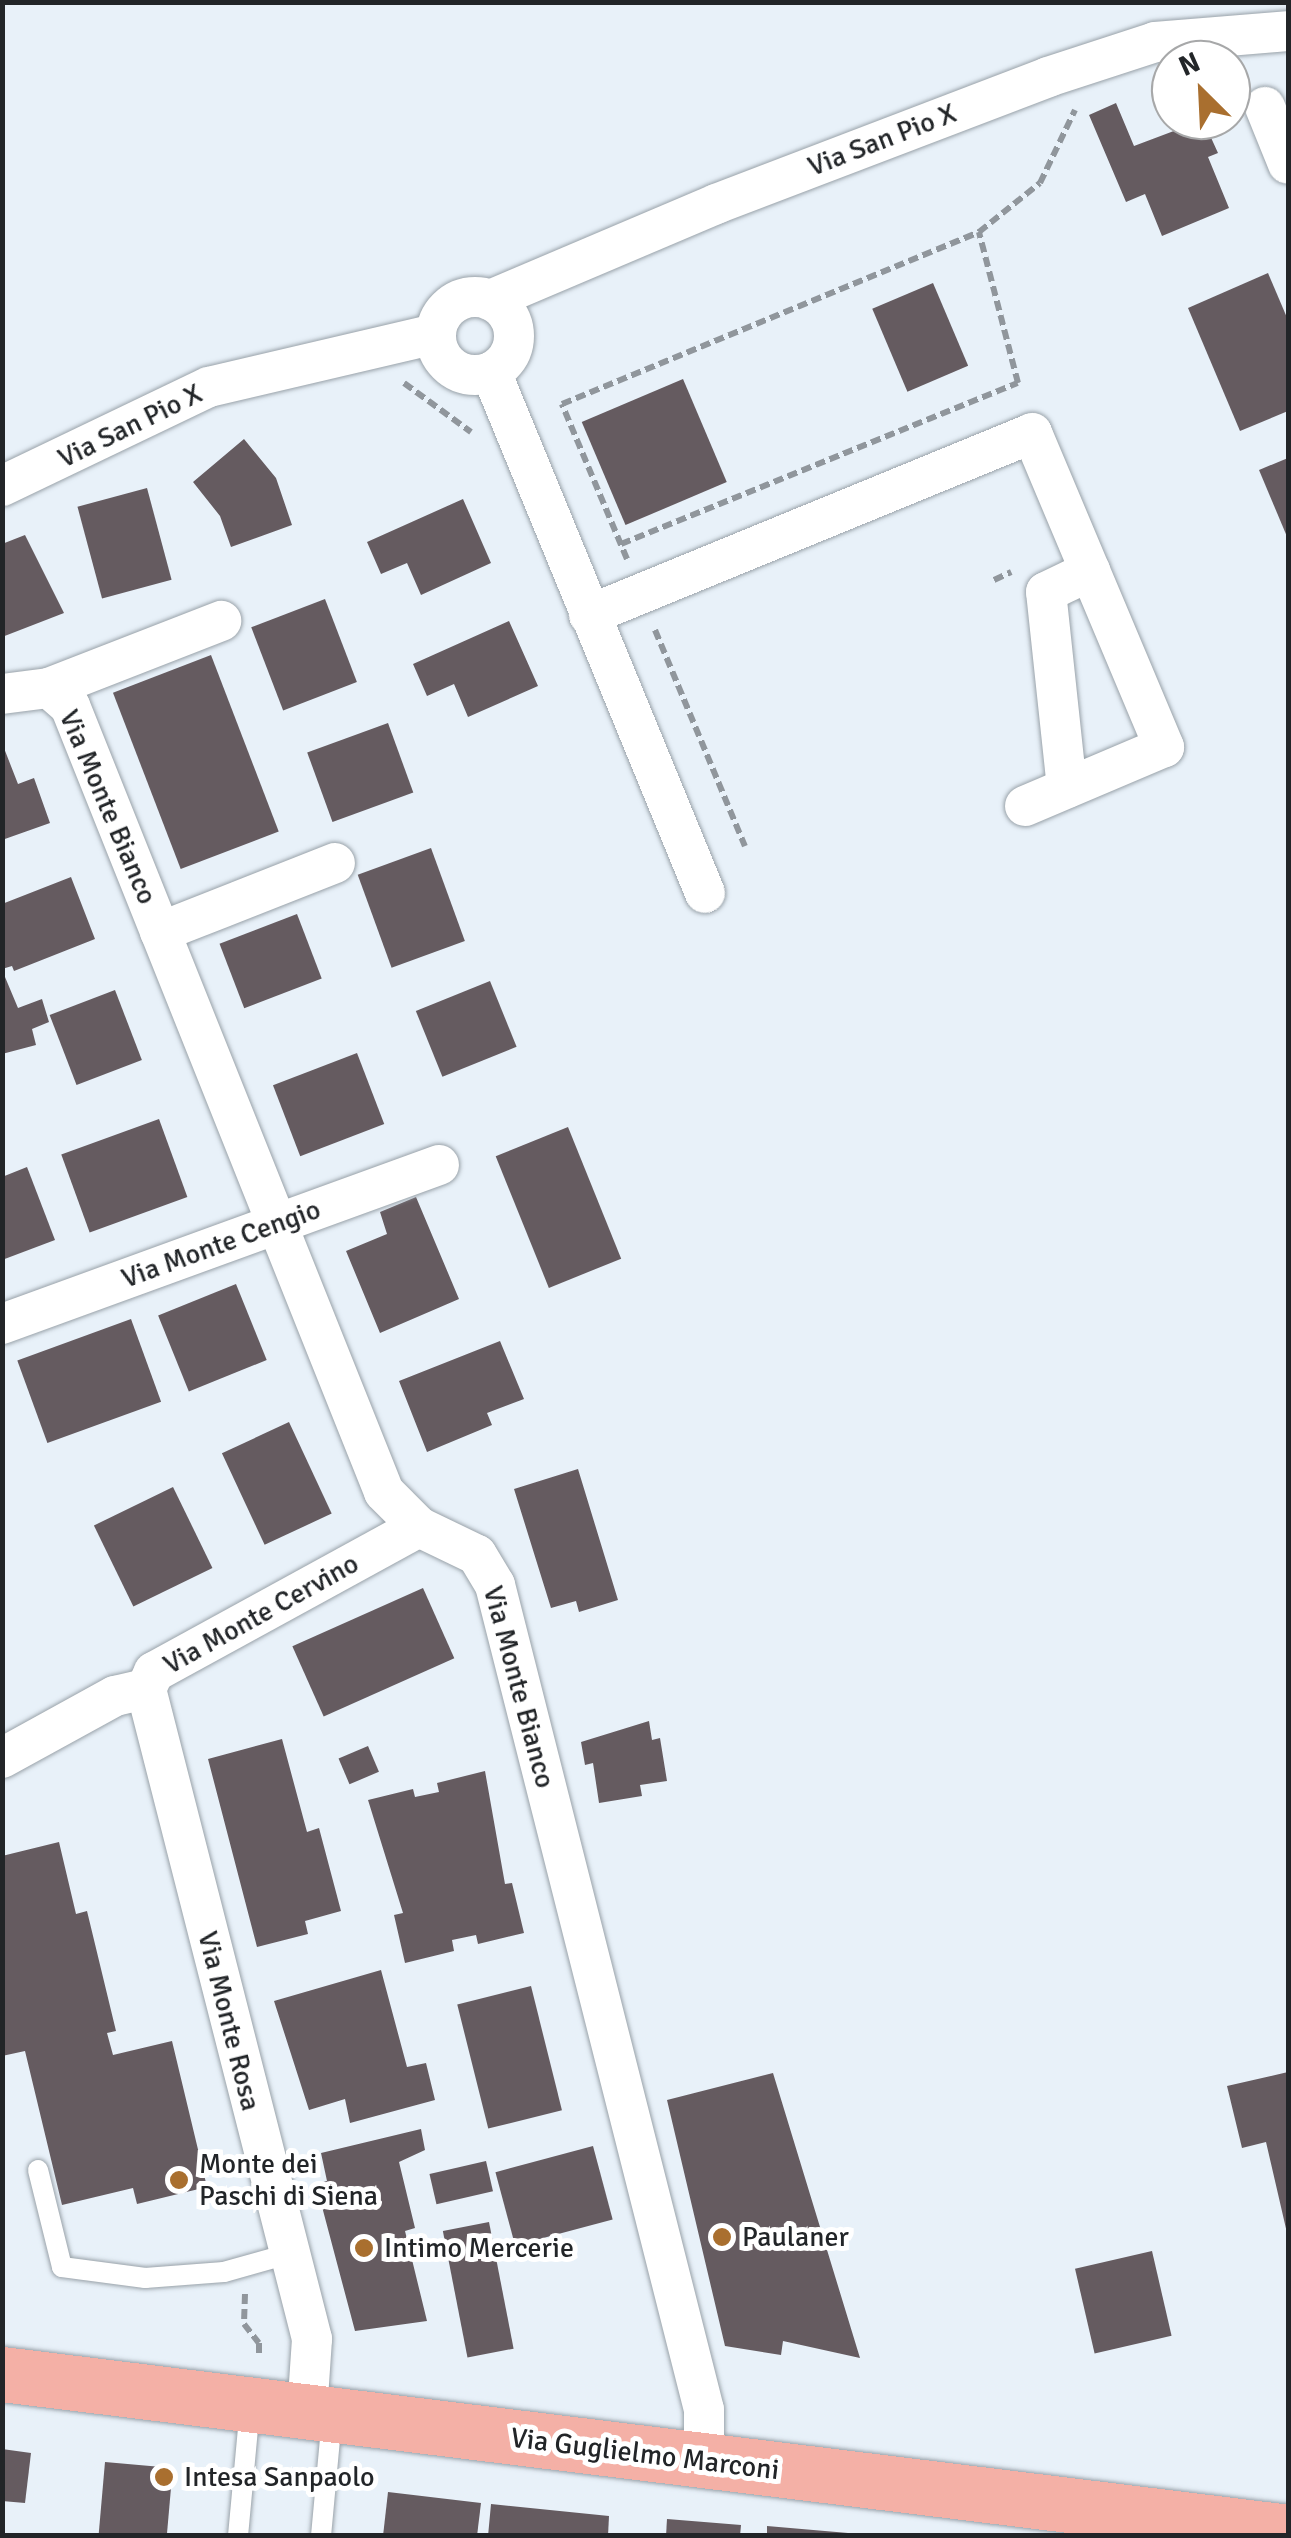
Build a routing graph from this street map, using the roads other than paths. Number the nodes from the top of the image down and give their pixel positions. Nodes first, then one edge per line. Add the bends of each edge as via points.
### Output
1 (1288, 32) edge
2 (1265, 106) dead end
3 (1288, 164) edge
4 (490, 300) junction
5 (435, 334) junction
6 (490, 372) junction
7 (2, 486) edge
8 (1090, 572) junction
9 (589, 615) junction
10 (221, 621) dead end
11 (49, 688) junction
12 (2, 694) edge
13 (1067, 788) junction
14 (1025, 806) dead end
15 (335, 863) dead end
16 (706, 893) dead end
17 (160, 932) junction
18 (439, 1164) dead end
19 (276, 1224) junction
20 (2, 1324) edge
21 (419, 1527) junction
22 (146, 1689) junction
23 (2, 1758) edge
24 (38, 2170) dead end
25 (288, 2254) junction
26 (2, 2374) edge
27 (254, 2380) junction
28 (320, 2414) junction
29 (704, 2461) junction
30 (1106, 2523) edge
31 (1261, 2532) edge
32 (238, 2536) edge
33 (321, 2536) edge

1 - 4 street, Via San Pio X via 1155,42 1048,77 716,204
2 - 3 street
4 - 5 street, Via San Pio X via 454,303
4 - 6 street via 514,328 510,354
5 - 6 street via 452,368
5 - 7 street, Via San Pio X via 210,387
6 - 9 street
8 - 9 street via 1032,433
8 - 13 street via 1046,592
8 - 13 street via 1164,747
9 - 16 street
10 - 11 street, Via Monte Bianco
11 - 12 street, Via Monte Bianco
11 - 17 street, Via Monte Bianco via 70,706
13 - 14 street
15 - 17 street, Via Monte Bianco
17 - 19 street, Via Monte Bianco
18 - 19 street, Via Monte Cengio
19 - 20 street, Via Monte Cengio
19 - 21 street, Via Monte Bianco via 384,1492
21 - 22 street, Via Monte Cervino via 154,1672
21 - 29 street, Via Monte Bianco via 477,1555 496,1585 704,2410
22 - 23 street, Via Monte Cervino via 115,1696
22 - 25 street, Via Monte Rosa
24 - 25 lane via 62,2267 145,2278 239,2269
25 - 28 street, Via Monte Rosa via 312,2339
26 - 27 main road, Via Guglielmo Marconi
27 - 28 main road, Via Guglielmo Marconi
27 - 32 lane
28 - 29 main road, Via Guglielmo Marconi
28 - 33 lane
29 - 30 main road, Via Guglielmo Marconi
30 - 31 main road, Via Guglielmo Marconi

